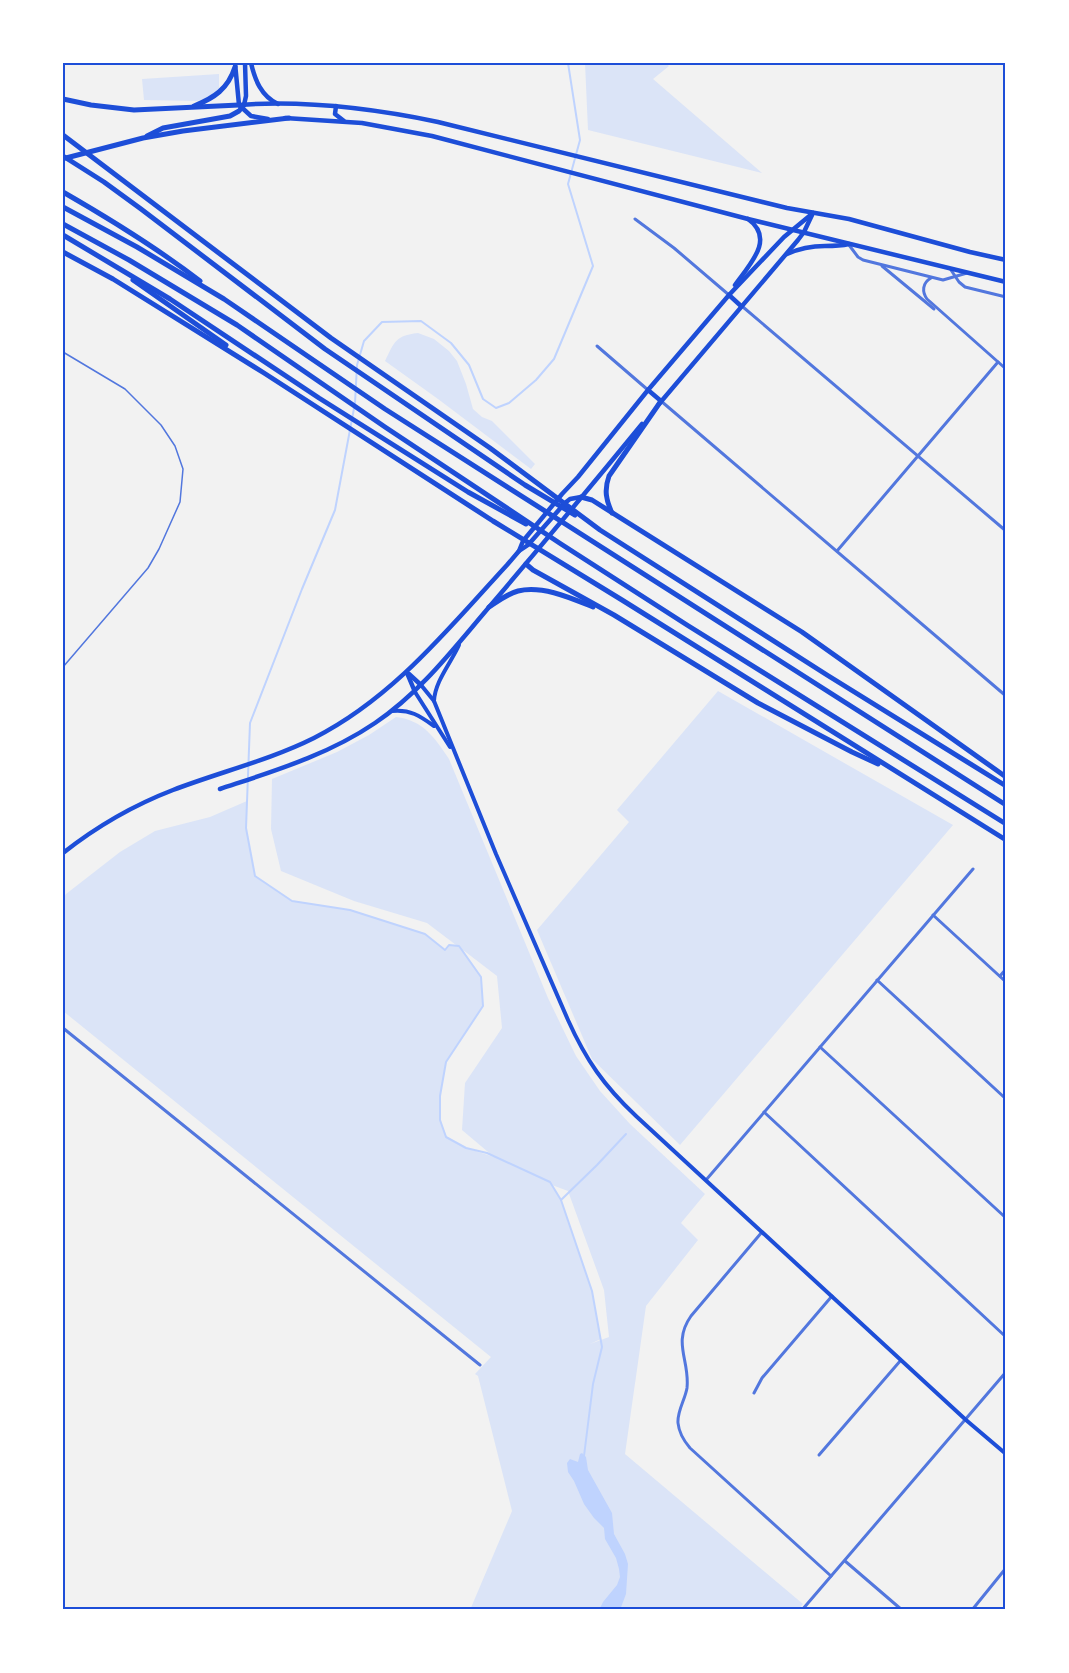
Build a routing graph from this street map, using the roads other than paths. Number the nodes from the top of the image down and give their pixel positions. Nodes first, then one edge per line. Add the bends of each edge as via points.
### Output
1 (244, 63) edge
2 (251, 63) edge
3 (235, 65) edge
4 (63, 99) edge
5 (278, 104) junction
6 (336, 105) junction
7 (241, 106) junction
8 (190, 108) junction
9 (289, 118) junction
10 (344, 121) junction
11 (63, 135) edge
12 (143, 138) junction
13 (63, 157) edge
14 (63, 192) edge
15 (63, 207) edge
16 (813, 213) junction
17 (635, 219) dead end
18 (748, 219) junction
19 (63, 224) edge
20 (792, 229) junction
21 (804, 232) junction
22 (63, 235) edge
23 (849, 244) junction
24 (84, 247) junction
25 (63, 252) edge
26 (785, 254) junction
27 (1006, 260) edge
28 (881, 265) junction
29 (948, 267) junction
30 (971, 273) junction
31 (956, 276) junction
32 (932, 278) junction
33 (1006, 282) edge
34 (729, 295) junction
35 (1006, 297) edge
36 (224, 300) junction
37 (741, 306) junction
38 (946, 316) junction
39 (597, 346) dead end
40 (63, 352) edge
41 (998, 362) junction
42 (1006, 369) edge
43 (264, 373) junction
44 (648, 390) junction
45 (662, 401) junction
46 (918, 456) junction
47 (581, 497) junction
48 (613, 514) junction
49 (600, 530) junction
50 (1006, 531) edge
51 (561, 544) junction
52 (519, 551) junction
53 (837, 551) junction
54 (523, 561) junction
55 (489, 607) junction
56 (614, 615) junction
57 (461, 641) junction
58 (63, 660) edge
59 (66, 663) junction
60 (63, 667) edge
61 (407, 673) junction
62 (421, 685) junction
63 (415, 692) junction
64 (1006, 696) edge
65 (434, 701) junction
66 (391, 711) junction
67 (438, 728) junction
68 (454, 753) junction
69 (896, 772) junction
70 (1006, 777) edge
71 (1006, 786) edge
72 (220, 789) dead end
73 (1006, 805) edge
74 (1006, 824) edge
75 (1006, 840) edge
76 (63, 854) edge
77 (973, 869) dead end
78 (933, 915) junction
79 (1006, 969) edge
80 (1000, 976) junction
81 (877, 980) junction
82 (1006, 982) edge
83 (63, 1028) edge
84 (820, 1047) junction
85 (1006, 1099) edge
86 (764, 1112) junction
87 (706, 1180) junction
88 (1006, 1218) edge
89 (762, 1232) junction
90 (832, 1296) junction
91 (1006, 1337) edge
92 (901, 1360) junction
93 (480, 1365) dead end
94 (1006, 1372) edge
95 (754, 1393) dead end
96 (966, 1420) junction
97 (1006, 1454) edge
98 (819, 1455) dead end
99 (844, 1561) junction
100 (1006, 1568) edge
101 (831, 1576) junction
102 (802, 1610) edge
103 (902, 1610) edge
104 (972, 1610) edge

1 - 7 main road via 246,96
2 - 5 main road via 263,93
3 - 7 main road
3 - 8 highway via 221,92
4 - 8 highway via 118,109
5 - 6 main road
5 - 7 main road
6 - 10 main road via 335,114
6 - 16 main road via 438,122
7 - 8 highway
7 - 9 main road via 254,117
7 - 12 highway via 230,116 163,128
9 - 10 main road
9 - 12 highway
10 - 18 main road via 432,136
11 - 49 highway via 331,338
12 - 13 highway
13 - 49 highway via 104,182 386,392
14 - 36 highway via 182,267
15 - 36 highway
16 - 20 main road
16 - 21 main road
16 - 27 main road
17 - 34 street
18 - 20 main road
18 - 34 main road via 759,229 760,244
19 - 51 highway via 237,325
20 - 21 main road
20 - 34 main road
21 - 23 main road
21 - 26 main road
22 - 24 highway
23 - 26 main road
23 - 28 street via 860,259
23 - 29 main road
24 - 43 highway
24 - 51 highway via 468,492
25 - 43 highway
26 - 37 main road
28 - 32 street
28 - 38 street
29 - 30 main road
29 - 31 street
30 - 31 street
30 - 33 main road
31 - 32 street via 945,280
31 - 35 street via 965,287
32 - 38 street via 926,282 924,293
34 - 37 main road
34 - 44 main road
36 - 73 highway via 384,409
37 - 45 main road
37 - 46 street
38 - 41 street
39 - 44 street
40 - 59 lane via 125,389 161,424 183,469 180,502 148,568
41 - 42 street
41 - 46 street
43 - 69 highway
44 - 45 main road
44 - 52 main road via 523,541
45 - 47 main road
45 - 48 highway via 609,476 606,494
45 - 53 street
46 - 50 street
46 - 53 street
47 - 48 highway
47 - 52 main road via 565,503
47 - 54 main road via 532,556
48 - 70 highway via 802,632
49 - 71 highway
51 - 74 highway
52 - 54 main road
52 - 61 main road
53 - 64 street
54 - 55 main road
54 - 56 highway
55 - 56 highway via 513,593 529,590 573,599
55 - 57 main road
56 - 69 highway via 758,703
57 - 62 main road
57 - 65 main road
58 - 59 lane
59 - 60 lane
61 - 62 main road
61 - 63 main road
61 - 76 main road via 336,726 280,752 142,804
62 - 63 main road
62 - 65 main road
63 - 66 main road
63 - 67 main road
65 - 68 main road
66 - 67 main road via 412,712
66 - 72 main road via 316,755
67 - 68 main road
68 - 87 main road via 584,1053 621,1101
69 - 75 highway
77 - 78 street
78 - 80 street
78 - 81 street
79 - 80 street
80 - 82 street
81 - 84 street
81 - 85 street
83 - 93 street
84 - 86 street
84 - 88 street
86 - 87 street
86 - 91 street
87 - 89 main road
89 - 90 main road
89 - 101 street via 682,1330 687,1388 678,1425 690,1448
90 - 92 main road
90 - 95 street via 762,1378
92 - 96 main road
92 - 98 street
94 - 96 street
96 - 97 main road
96 - 99 street
99 - 101 street
99 - 103 street
100 - 104 street
101 - 102 street

